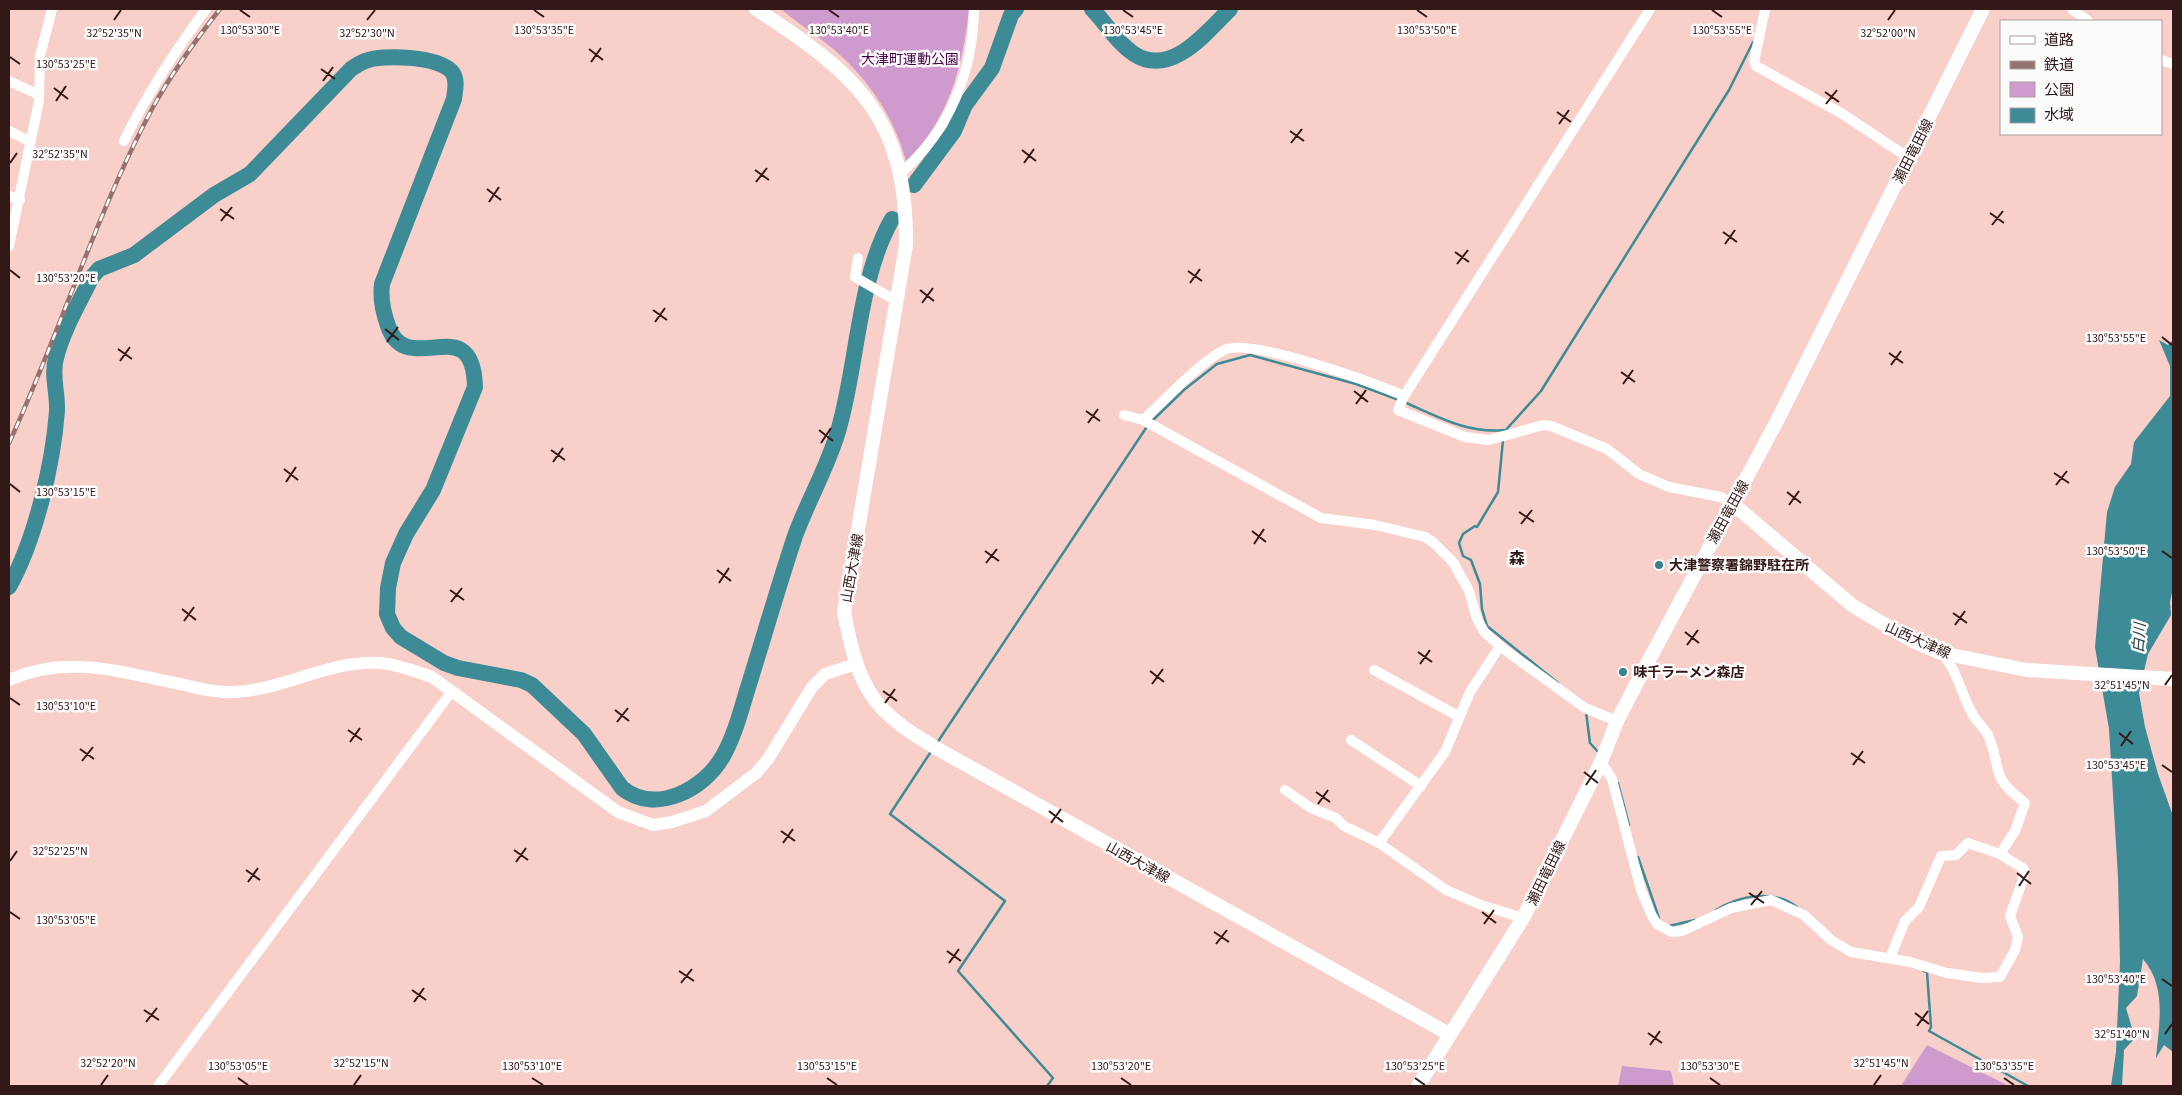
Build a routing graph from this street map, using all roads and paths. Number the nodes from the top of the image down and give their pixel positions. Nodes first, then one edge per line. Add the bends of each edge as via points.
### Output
1 (52, 9) edge
2 (206, 9) edge
3 (756, 9) edge
4 (974, 9) edge
5 (1650, 9) edge
6 (1765, 9) edge
7 (1983, 9) edge
8 (2072, 9) edge
9 (2087, 20) edge
10 (9, 81) edge
11 (39, 95) junction
12 (9, 132) edge
13 (124, 141) dead end
14 (31, 142) junction
15 (1909, 158) junction
16 (901, 173) junction
17 (9, 196) edge
18 (20, 200) junction
19 (9, 246) edge
20 (858, 258) dead end
21 (898, 302) junction
22 (1404, 396) junction
23 (1124, 415) dead end
24 (1143, 420) junction
25 (1733, 504) junction
26 (1500, 646) junction
27 (1941, 653) junction
28 (856, 664) junction
29 (1374, 670) dead end
30 (2173, 679) edge
31 (9, 680) edge
32 (452, 691) junction
33 (1458, 716) junction
34 (1617, 721) junction
35 (1351, 740) dead end
36 (1601, 762) junction
37 (1422, 786) junction
38 (1285, 790) dead end
39 (1379, 842) junction
40 (2000, 854) junction
41 (1523, 918) junction
42 (1890, 958) junction
43 (1449, 1034) junction
44 (158, 1086) edge
45 (1418, 1086) edge

1 - 11 street via 40,56
2 - 13 street via 149,92
3 - 16 main road, 山西大津線 via 814,47 850,79 871,104 894,150
4 - 16 street via 974,30 967,64 943,125 922,154
5 - 22 street
6 - 15 street via 1754,62 1756,66 1841,113
7 - 15 main road, 瀬田竜田線
8 - 9 street
10 - 11 street
11 - 14 street
12 - 14 street
14 - 18 street
15 - 25 main road, 瀬田竜田線
16 - 21 main road, 山西大津線 via 906,245
17 - 18 street
18 - 19 street
20 - 21 street via 855,277
21 - 28 main road, 山西大津線 via 844,612
22 - 24 street via 1380,385 1309,363 1233,348 1224,350 1196,372
22 - 25 street via 1398,410 1465,437 1489,440 1543,425 1551,426 1607,449 1639,474 1669,487 1721,497
23 - 24 street
24 - 26 street via 1321,518 1375,525 1425,537 1453,562 1468,591 1477,619 1485,633
25 - 27 main road, 山西大津線 via 1853,606 1911,640
25 - 34 main road, 瀬田竜田線
26 - 33 street
26 - 34 street via 1585,708
27 - 30 main road, 山西大津線 via 2027,670
27 - 40 street via 1966,696 1972,715 1989,736 1998,775 2005,787 2025,803 2015,831
28 - 32 street via 826,674 812,687 756,773 706,811 672,822 653,824 618,812
28 - 43 main road, 山西大津線 via 878,707 929,744
29 - 33 street
31 - 32 street via 54,666 83,666 209,691 231,692 256,690 350,665 380,663 401,666 432,678
32 - 44 street
33 - 37 street via 1445,752
34 - 36 main road, 瀬田竜田線
35 - 37 street
36 - 41 main road, 瀬田竜田線
36 - 42 street via 1612,779 1641,890 1656,924 1672,932 1682,931 1731,908 1772,900 1804,915 1851,952
37 - 39 street
38 - 39 street via 1311,808
39 - 41 street via 1446,890
40 - 42 street via 1968,843 1956,855 1941,856 1919,907 1905,921
40 - 42 street via 2024,869 2010,916 2018,937 2015,950 2000,977 1947,973
41 - 43 main road, 瀬田竜田線
43 - 45 main road, 瀬田竜田線

